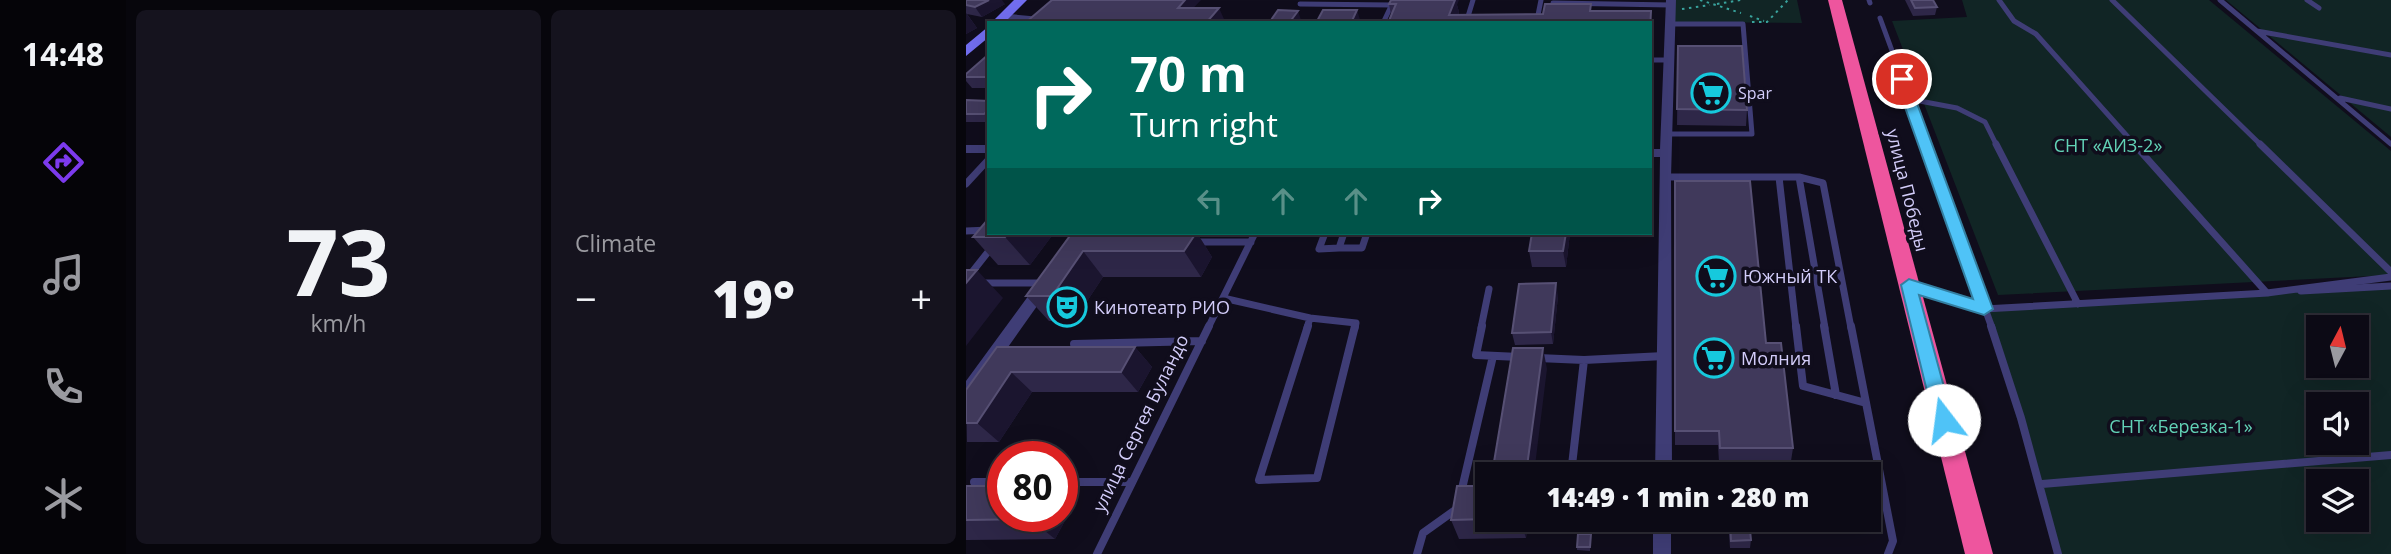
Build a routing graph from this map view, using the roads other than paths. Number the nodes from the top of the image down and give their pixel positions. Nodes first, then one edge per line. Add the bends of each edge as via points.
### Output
1 (1021, 0) edge
2 (1473, 0) edge
3 (1541, 0) edge
4 (1835, 0) edge
5 (1999, 0) edge
6 (2112, 0) edge
7 (2220, 0) edge
8 (2307, 0) edge
9 (1393, 2) edge
10 (1553, 3) edge
11 (1300, 4) dead end
12 (1673, 5) edge
13 (2319, 8) dead end
14 (1880, 18) dead end
15 (1000, 20) edge
16 (1536, 20) edge
17 (1033, 21) edge
18 (1384, 21) edge
19 (1467, 21) edge
20 (1670, 24) junction
21 (2256, 31) junction
22 (987, 32) edge
23 (966, 52) edge
24 (2391, 55) edge
25 (1652, 60) edge
26 (1669, 61) junction
27 (2337, 97) junction
28 (1909, 99) junction
29 (2391, 109) edge
30 (1666, 134) junction
31 (2391, 144) edge
32 (966, 149) edge
33 (987, 149) edge
34 (1658, 153) edge
35 (987, 161) edge
36 (1665, 177) junction
37 (1779, 177) junction
38 (1799, 177) junction
39 (966, 184) edge
40 (987, 230) edge
41 (966, 231) edge
42 (1001, 235) edge
43 (1254, 235) edge
44 (1324, 235) edge
45 (1343, 235) edge
46 (1366, 235) edge
47 (1184, 242) edge
48 (1251, 242) junction
49 (1339, 248) junction
50 (2391, 275) edge
51 (1049, 278) joint
52 (966, 281) edge
53 (1909, 285) junction
54 (2391, 286) edge
55 (1489, 289) dead end
56 (2267, 293) junction
57 (1223, 298) junction
58 (2078, 304) junction
59 (1984, 309) junction
60 (1310, 318) junction
61 (1202, 341) junction
62 (1074, 344) edge
63 (1493, 356) junction
64 (1664, 356) junction
65 (1584, 360) junction
66 (966, 393) edge
67 (1836, 395) junction
68 (1866, 403) junction
69 (2391, 455) edge
70 (1572, 462) edge
71 (1663, 462) edge
72 (974, 482) dead end
73 (987, 482) edge
74 (1078, 482) edge
75 (1132, 482) junction
76 (2042, 484) junction
77 (1662, 532) edge
78 (1097, 554) edge
79 (1417, 554) edge
80 (1662, 554) edge
81 (1888, 554) edge
82 (1979, 554) edge
83 (2058, 554) edge

1 - 15 street
2 - 19 lane
3 - 16 lane
4 - 53 highway, улица Победы
5 - 56 lane via 2014,21 2036,34
6 - 50 lane
7 - 21 lane
8 - 13 lane
9 - 11 lane
9 - 18 lane
10 - 12 lane
12 - 20 street
14 - 28 lane
15 - 17 lane
20 - 26 street
20 - 30 lane via 1742,24 1752,134
21 - 24 lane
21 - 27 lane
22 - 23 street
25 - 26 lane
26 - 30 street
27 - 29 lane
27 - 31 lane
28 - 58 lane via 1957,108 1985,122
28 - 59 lane
30 - 34 street
32 - 33 street
34 - 36 street
35 - 39 lane
36 - 37 lane
36 - 64 street
37 - 38 lane
37 - 67 lane via 1803,386
38 - 67 lane
38 - 68 lane via 1823,183
40 - 41 lane
42 - 52 lane
43 - 48 lane, улица Сергея Буландо
44 - 49 lane via 1319,248
45 - 49 lane
46 - 49 lane via 1362,248
47 - 48 lane
48 - 57 lane, улица Сергея Буландо
50 - 56 lane
51 - 52 lane
51 - 66 street
53 - 59 lane
53 - 82 highway, улица Победы
54 - 56 lane
55 - 63 lane via 1476,355
56 - 58 lane
57 - 60 lane
57 - 61 lane, улица Сергея Буландо
58 - 59 lane
59 - 76 lane
60 - 60 lane via 1306,330 1259,480 1317,478 1356,323
61 - 62 lane
61 - 75 lane, улица Сергея Буландо
63 - 65 lane
63 - 79 lane via 1457,511 1423,533
64 - 65 lane
64 - 71 street
65 - 70 lane
67 - 68 lane
68 - 81 lane via 1893,541
69 - 76 lane
72 - 73 lane
74 - 75 lane
75 - 78 lane, улица Сергея Буландо
76 - 83 lane
77 - 80 street

